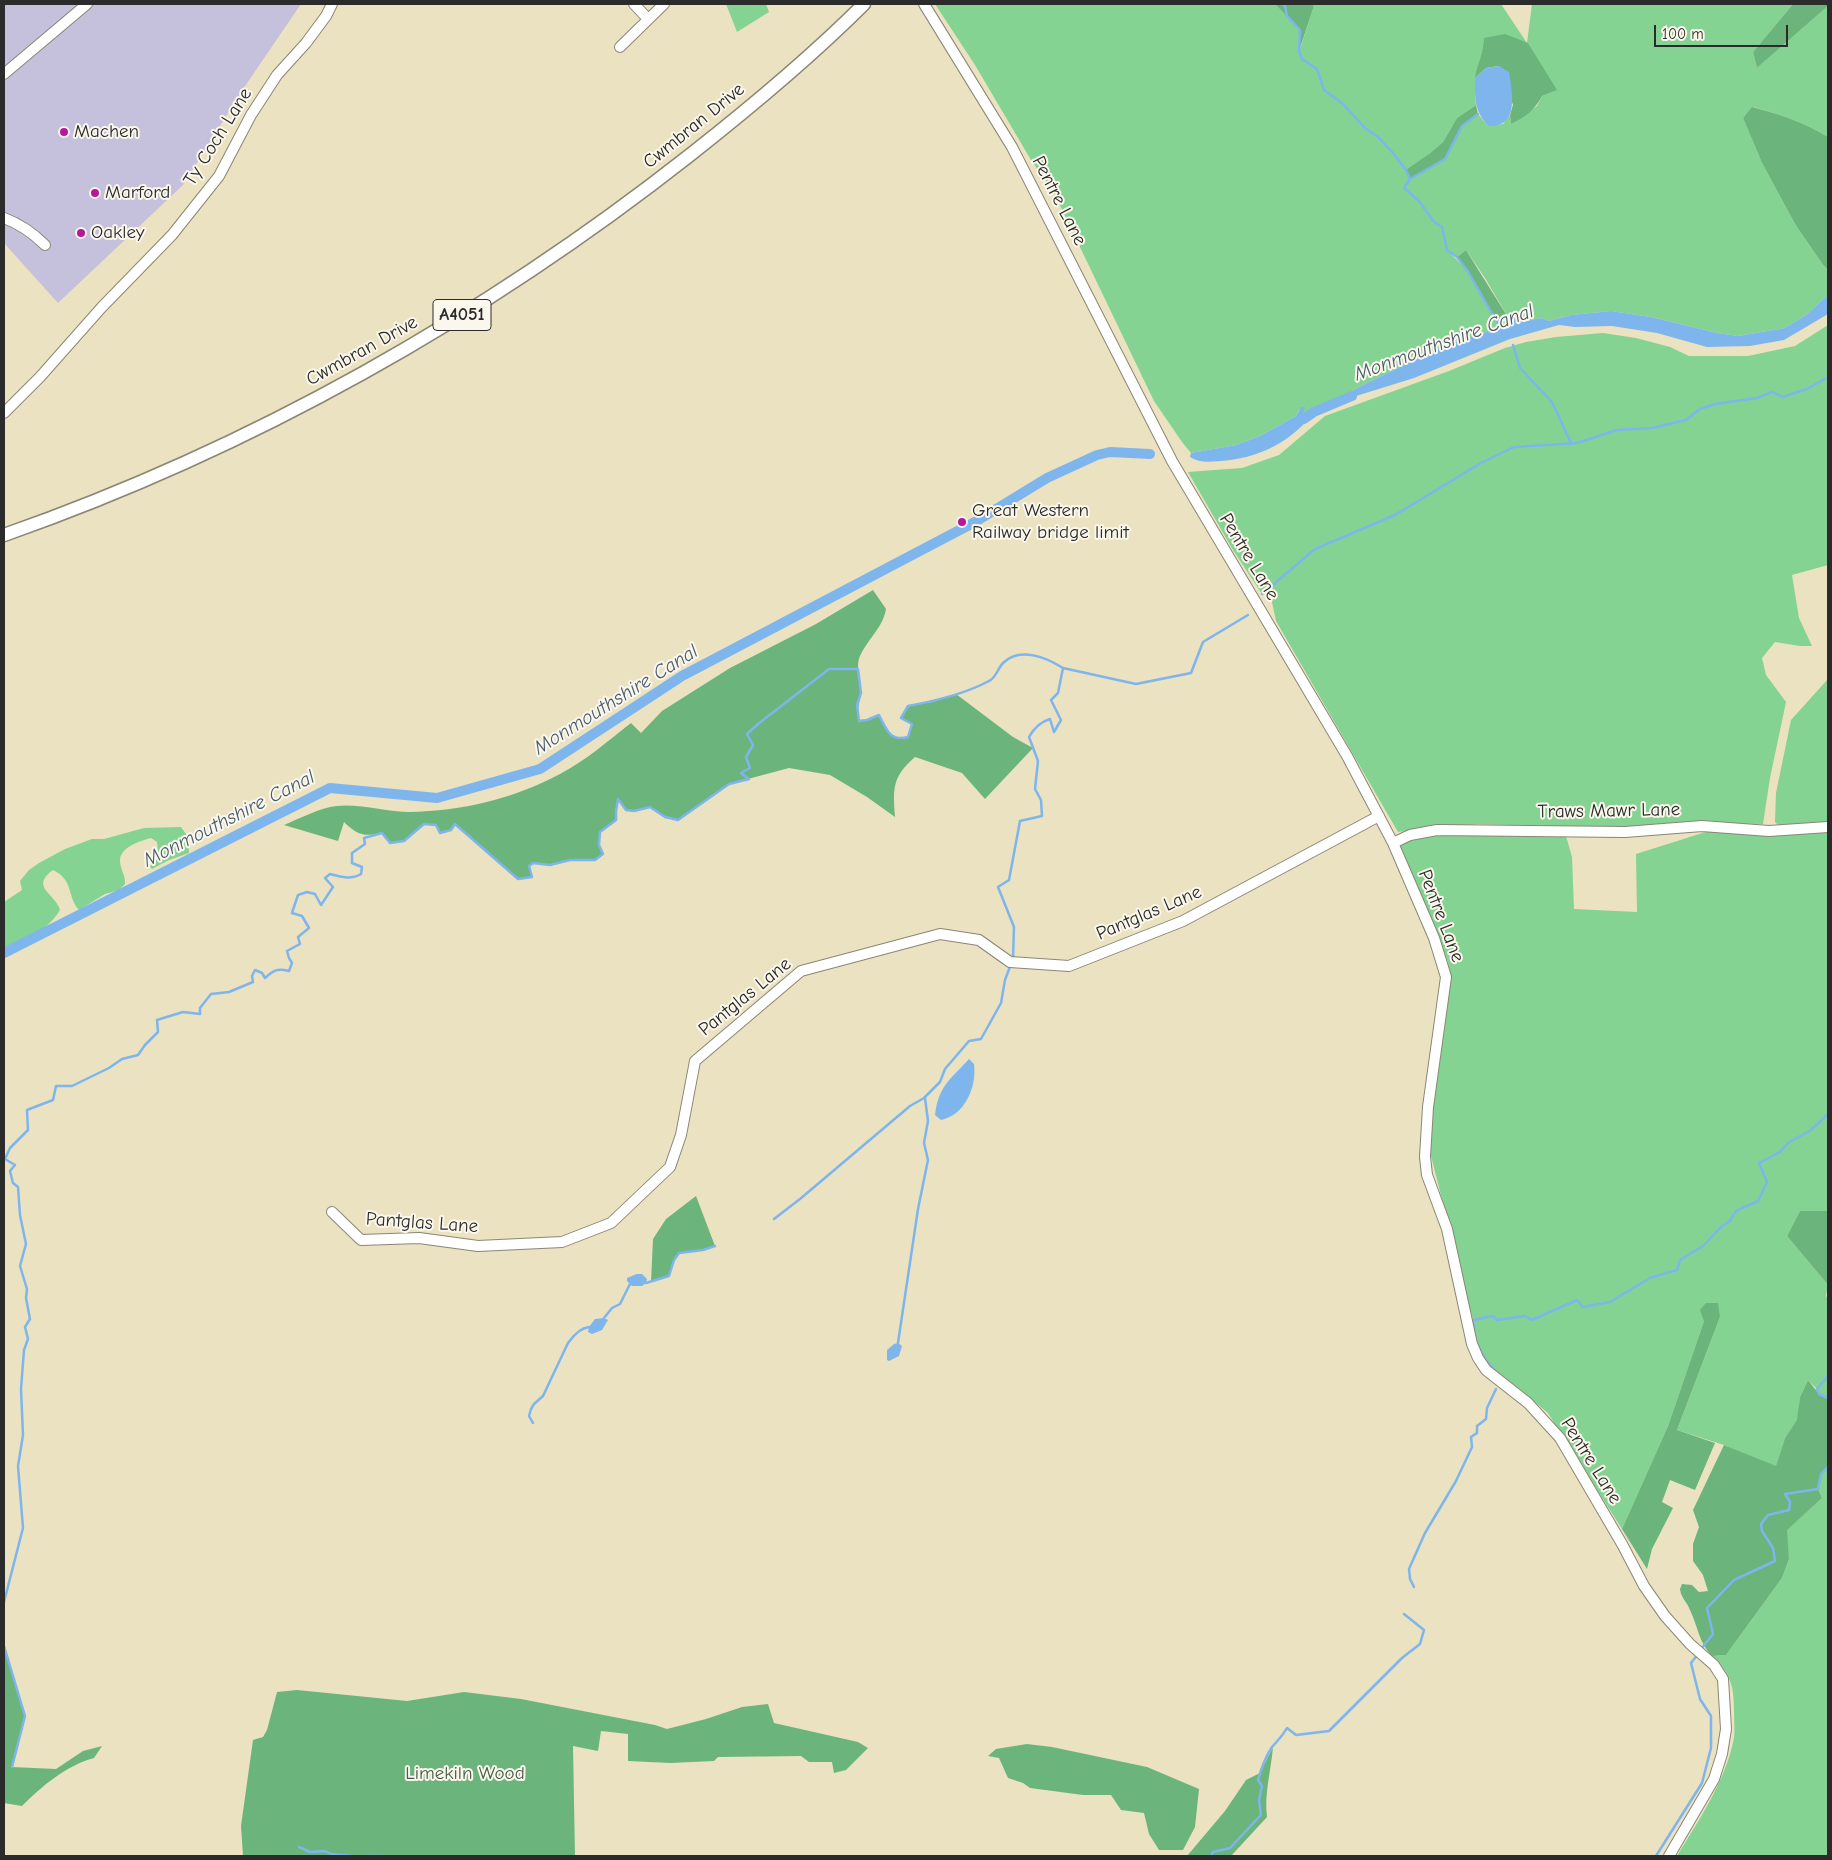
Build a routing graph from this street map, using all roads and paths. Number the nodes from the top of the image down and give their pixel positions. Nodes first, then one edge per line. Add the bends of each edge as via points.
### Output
1 (87, 4) edge
2 (332, 4) edge
3 (634, 4) edge
4 (664, 4) edge
5 (864, 4) edge
6 (924, 4) edge
7 (648, 19) junction
8 (620, 47) dead end
9 (4, 74) edge
10 (4, 218) edge
11 (45, 245) dead end
12 (4, 413) edge
13 (4, 535) edge
14 (1379, 816) junction
15 (1828, 827) edge
16 (1393, 843) junction
17 (332, 1212) dead end
18 (1669, 1856) edge

1 - 9 street
2 - 12 street, Ty Coch Lane via 251,115 219,176 178,228
3 - 7 street
4 - 7 street
5 - 13 main road, Cwmbran Drive / A4051 via 742,114 660,179 468,312 383,362 217,448 84,506
6 - 14 street, Pentre Lane via 1012,147 1172,461 1322,712
7 - 8 street
10 - 11 street via 28,230
14 - 16 street, Pentre Lane
14 - 17 street, Pantglas Lane via 1183,922 1069,966 1010,962 979,940 940,934 801,971 695,1061 681,1135 670,1167 611,1223 562,1242 478,1246 419,1238 361,1240
15 - 16 street, Traws Mawr Lane via 1769,831 1702,826 1626,832 1438,830 1410,835
16 - 18 street, Pentre Lane via 1434,938 1446,977 1428,1107 1425,1157 1427,1174 1447,1229 1472,1344 1486,1370 1528,1403 1560,1438 1644,1586 1665,1616 1714,1665 1723,1679 1726,1729 1722,1754 1714,1779

